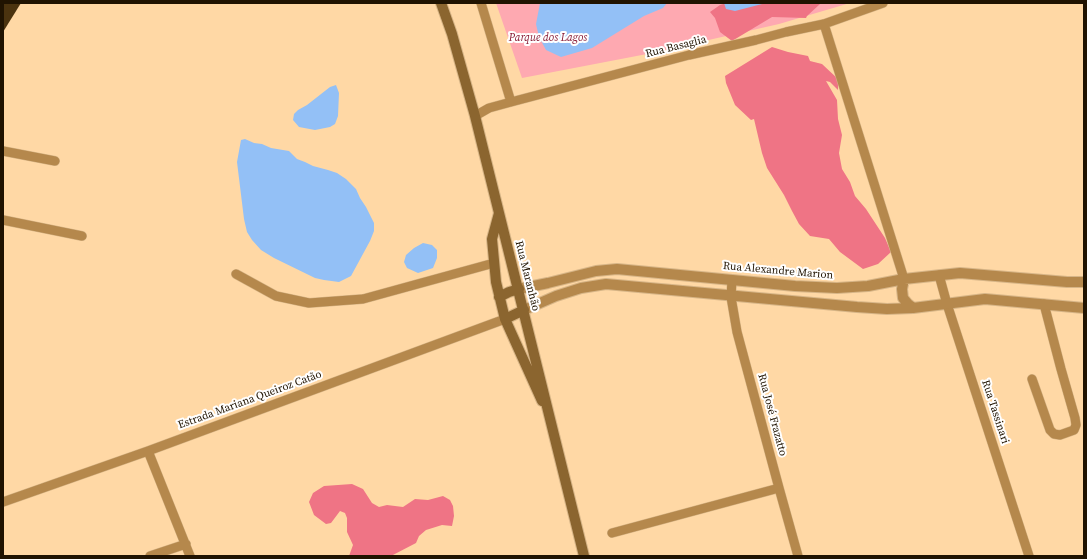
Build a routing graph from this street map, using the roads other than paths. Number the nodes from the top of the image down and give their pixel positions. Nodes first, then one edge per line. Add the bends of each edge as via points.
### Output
1 (441, 3) edge
2 (481, 3) edge
3 (883, 3) edge
4 (824, 24) junction
5 (511, 102) junction
6 (475, 116) junction
7 (3, 151) edge
8 (55, 161) dead end
9 (500, 212) junction
10 (3, 220) edge
11 (82, 236) dead end
12 (494, 263) junction
13 (236, 274) dead end
14 (939, 275) junction
15 (904, 279) junction
16 (732, 280) junction
17 (1084, 282) edge
18 (518, 289) junction
19 (731, 296) junction
20 (499, 297) junction
21 (947, 304) junction
22 (1044, 304) junction
23 (914, 308) junction
24 (1084, 308) edge
25 (524, 310) junction
26 (505, 319) junction
27 (1032, 379) dead end
28 (551, 421) junction
29 (148, 451) junction
30 (779, 488) junction
31 (3, 502) edge
32 (612, 533) dead end
33 (186, 544) junction
34 (150, 556) edge
35 (190, 556) edge
36 (584, 556) edge
37 (798, 556) edge
38 (1029, 556) edge

1 - 6 main road, Rua Maranhão
2 - 5 street
3 - 4 street, Rua Basaglia
4 - 5 street, Rua Basaglia via 689,55
4 - 15 street
5 - 6 street, Rua Basaglia via 489,108
6 - 9 main road, Rua Maranhão
7 - 8 street
9 - 12 main road via 492,239
9 - 18 main road, Rua Maranhão
10 - 11 street
12 - 13 street via 363,299 309,303 276,296
12 - 20 main road
14 - 15 street, Rua Alexandre Marion
14 - 17 street, Rua Alexandre Marion via 960,273
14 - 21 street, Rua Tassinari
15 - 16 street, Rua Alexandre Marion via 868,286 837,288
15 - 23 street via 903,298
16 - 18 street, Rua Alexandre Marion via 617,269 596,271
16 - 19 street, Rua José Frazatto
18 - 20 main road
18 - 25 main road, Rua Maranhão
19 - 23 street via 857,308
19 - 25 street via 606,284 581,288
19 - 30 street, Rua José Frazatto via 737,332
20 - 26 main road
21 - 22 street via 986,300
21 - 23 street
21 - 38 street, Rua Tassinari
22 - 24 street
22 - 27 street via 1075,418 1074,430 1060,435 1050,430
25 - 26 main road
25 - 28 main road, Rua Maranhão
26 - 28 main road
26 - 29 street, Estrada Mariana Queiroz Catão
28 - 36 main road, Rua Maranhão
29 - 31 street, Estrada Mariana Queiroz Catão
29 - 33 street
30 - 32 street
30 - 37 street, Rua José Frazatto
33 - 34 street
33 - 35 street

